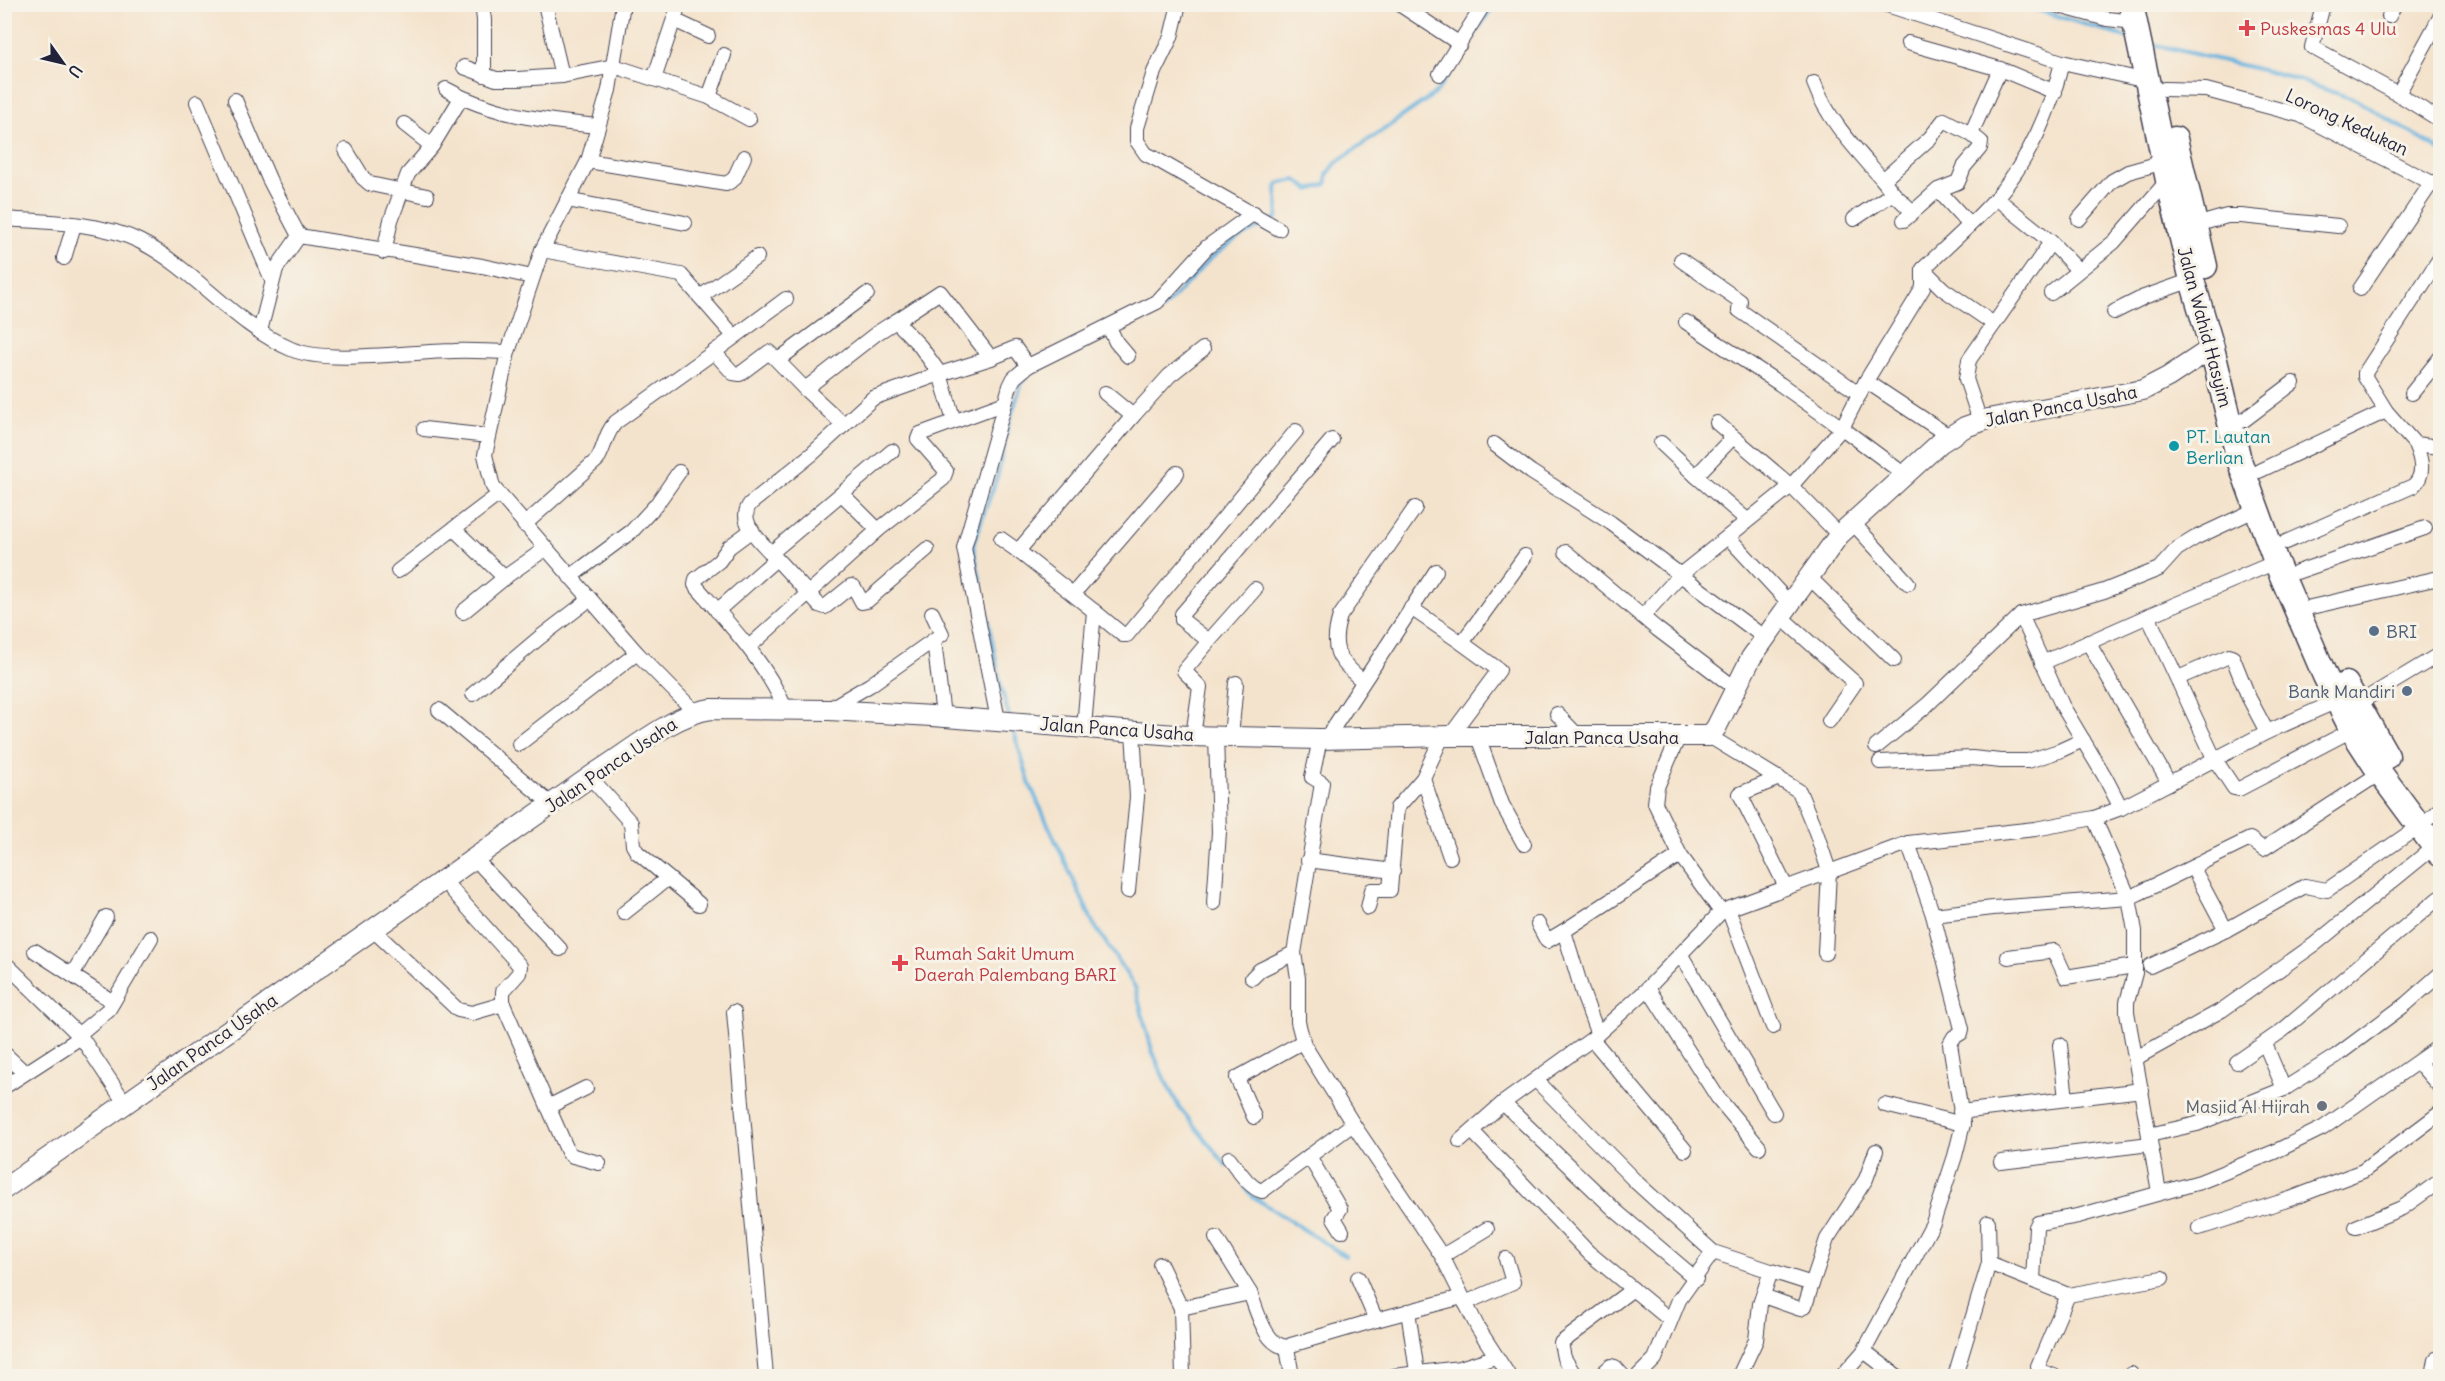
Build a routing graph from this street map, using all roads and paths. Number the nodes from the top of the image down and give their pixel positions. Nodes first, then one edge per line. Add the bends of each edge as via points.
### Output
1 (482, 4) edge
2 (545, 4) edge
3 (623, 4) edge
4 (679, 4) edge
5 (1179, 4) edge
6 (1399, 4) edge
7 (1484, 4) edge
8 (1884, 4) edge
9 (2052, 4) edge
10 (2317, 4) edge
11 (2140, 16) edge
12 (2440, 17) edge
13 (674, 20) junction
14 (708, 36) dead end
15 (1908, 43) dead end
16 (1460, 44) junction
17 (724, 55) dead end
18 (2062, 62) junction
19 (614, 66) junction
20 (464, 68) dead end
21 (2000, 69) junction
22 (2152, 72) junction
23 (1440, 74) dead end
24 (484, 75) junction
25 (562, 76) junction
26 (654, 79) junction
27 (1814, 83) dead end
28 (446, 89) dead end
29 (2055, 92) junction
30 (2398, 94) junction
31 (461, 98) junction
32 (710, 98) junction
33 (235, 100) dead end
34 (198, 102) dead end
35 (748, 119) dead end
36 (2440, 120) edge
37 (404, 124) dead end
38 (598, 126) junction
39 (1971, 134) junction
40 (432, 146) junction
41 (346, 150) dead end
42 (744, 157) dead end
43 (588, 161) junction
44 (2166, 171) junction
45 (1883, 180) junction
46 (2436, 185) edge
47 (1938, 190) junction
48 (402, 191) junction
49 (1893, 193) junction
50 (426, 196) dead end
51 (1996, 198) junction
52 (567, 200) junction
53 (4, 219) edge
54 (1854, 219) dead end
55 (2079, 219) dead end
56 (685, 223) dead end
57 (1969, 224) junction
58 (74, 225) junction
59 (2196, 225) junction
60 (2338, 226) dead end
61 (299, 236) junction
62 (2051, 242) junction
63 (542, 250) junction
64 (384, 252) junction
65 (757, 257) dead end
66 (64, 258) dead end
67 (2440, 258) edge
68 (1681, 260) dead end
69 (1923, 269) junction
70 (2078, 270) junction
71 (532, 277) junction
72 (272, 280) junction
73 (2192, 280) junction
74 (2360, 289) dead end
75 (2051, 293) dead end
76 (867, 294) dead end
77 (700, 297) junction
78 (786, 299) dead end
79 (2114, 312) dead end
80 (896, 321) junction
81 (1686, 322) dead end
82 (1994, 324) junction
83 (260, 331) junction
84 (1112, 333) junction
85 (734, 336) junction
86 (2212, 348) junction
87 (1203, 349) dead end
88 (508, 352) junction
89 (714, 352) junction
90 (1128, 356) dead end
91 (992, 358) junction
92 (2440, 358) edge
93 (778, 360) junction
94 (1028, 366) junction
95 (940, 374) junction
96 (2293, 383) dead end
97 (805, 388) junction
98 (1863, 388) junction
99 (1106, 393) dead end
100 (2412, 393) dead end
101 (1005, 403) junction
102 (2386, 411) junction
103 (1133, 416) junction
104 (2244, 420) junction
105 (954, 421) junction
106 (1980, 421) junction
107 (1717, 423) dead end
108 (844, 425) junction
109 (1842, 428) junction
110 (424, 429) dead end
111 (1296, 431) dead end
112 (488, 436) junction
113 (1949, 436) junction
114 (1733, 437) junction
115 (1332, 440) dead end
116 (1661, 443) dead end
117 (1494, 444) dead end
118 (2415, 444) junction
119 (2440, 447) edge
120 (892, 451) dead end
121 (2259, 471) junction
122 (679, 472) dead end
123 (1177, 473) dead end
124 (1905, 475) junction
125 (1696, 476) junction
126 (1791, 486) junction
127 (842, 494) junction
128 (498, 495) junction
129 (1415, 508) dead end
130 (2257, 508) junction
131 (1747, 520) junction
132 (524, 525) junction
133 (2425, 528) dead end
134 (454, 529) junction
135 (1846, 529) junction
136 (752, 530) junction
137 (878, 530) junction
138 (1728, 537) junction
139 (1001, 539) dead end
140 (545, 549) junction
141 (927, 549) dead end
142 (1018, 551) junction
143 (1566, 552) dead end
144 (774, 556) junction
145 (1525, 556) dead end
146 (2286, 558) junction
147 (398, 571) dead end
148 (1436, 571) dead end
149 (1680, 575) junction
150 (570, 577) junction
151 (505, 578) junction
152 (1809, 578) junction
153 (2440, 582) edge
154 (1908, 583) dead end
155 (1255, 589) dead end
156 (810, 594) junction
157 (1073, 594) junction
158 (590, 599) junction
159 (1411, 608) junction
160 (2311, 608) junction
161 (1785, 610) junction
162 (717, 611) junction
163 (1094, 611) junction
164 (463, 612) dead end
165 (932, 613) dead end
166 (2020, 615) junction
167 (1644, 616) junction
168 (2148, 616) junction
169 (1765, 638) junction
170 (934, 640) junction
171 (1209, 641) junction
172 (2088, 642) junction
173 (1462, 643) junction
174 (749, 647) junction
175 (638, 652) junction
176 (2440, 654) edge
177 (1894, 660) dead end
178 (2042, 663) junction
179 (2178, 678) junction
180 (1363, 681) junction
181 (1236, 683) dead end
182 (1735, 688) junction
183 (473, 694) dead end
184 (2347, 702) junction
185 (439, 710) dead end
186 (786, 710) junction
187 (829, 710) junction
188 (695, 712) junction
189 (1557, 714) dead end
190 (943, 716) junction
191 (1007, 721) junction
192 (1828, 722) dead end
193 (1084, 727) junction
194 (2352, 730) junction
195 (1133, 731) junction
196 (2267, 732) junction
197 (1193, 736) junction
198 (1478, 736) junction
199 (1578, 736) junction
200 (1709, 736) junction
201 (1223, 737) junction
202 (1446, 737) junction
203 (1678, 738) junction
204 (1323, 739) junction
205 (2083, 740) junction
206 (519, 744) dead end
207 (1876, 747) dead end
208 (2214, 758) junction
209 (1880, 762) dead end
210 (2380, 773) junction
211 (590, 777) junction
212 (1423, 778) junction
213 (1779, 778) junction
214 (2169, 783) junction
215 (551, 804) junction
216 (2121, 808) junction
217 (2094, 818) junction
218 (2434, 831) edge
219 (1908, 843) junction
220 (1524, 844) dead end
221 (1680, 855) junction
222 (1450, 857) dead end
223 (474, 858) junction
224 (1308, 860) junction
225 (2193, 868) junction
226 (1393, 871) junction
227 (1829, 871) junction
228 (668, 878) junction
229 (443, 880) junction
230 (1786, 887) junction
231 (1128, 891) dead end
232 (2440, 897) edge
233 (2129, 898) junction
234 (1214, 903) dead end
235 (699, 904) dead end
236 (1368, 908) dead end
237 (1725, 911) junction
238 (624, 913) dead end
239 (1933, 915) junction
240 (106, 917) dead end
241 (1538, 924) dead end
242 (372, 929) junction
243 (2226, 930) junction
244 (1564, 931) junction
245 (151, 938) dead end
246 (560, 949) dead end
247 (35, 951) dead end
248 (1294, 953) junction
249 (1825, 953) dead end
250 (1681, 955) junction
251 (2008, 957) dead end
252 (4, 962) edge
253 (2134, 966) junction
254 (2150, 966) dead end
255 (2440, 974) edge
256 (72, 975) junction
257 (1252, 978) dead end
258 (1648, 988) junction
259 (113, 1002) junction
260 (503, 1004) junction
261 (734, 1012) dead end
262 (1773, 1027) dead end
263 (80, 1036) junction
264 (1594, 1036) junction
265 (1302, 1042) junction
266 (2265, 1044) junction
267 (2060, 1045) dead end
268 (2440, 1046) edge
269 (4, 1053) edge
270 (2136, 1058) junction
271 (2237, 1062) dead end
272 (2419, 1063) junction
273 (25, 1073) junction
274 (1536, 1080) junction
275 (4, 1087) edge
276 (2440, 1088) edge
277 (586, 1089) dead end
278 (2284, 1089) junction
279 (2142, 1090) junction
280 (2066, 1099) junction
281 (125, 1103) junction
282 (1503, 1103) junction
283 (1885, 1105) dead end
284 (548, 1107) junction
285 (1774, 1113) dead end
286 (2440, 1113) edge
287 (1254, 1117) dead end
288 (1961, 1118) junction
289 (1353, 1124) junction
290 (1472, 1131) junction
291 (2149, 1139) junction
292 (1460, 1141) dead end
293 (1759, 1147) dead end
294 (1684, 1150) dead end
295 (1876, 1151) dead end
296 (1309, 1156) junction
297 (1229, 1158) dead end
298 (2001, 1162) dead end
299 (599, 1163) dead end
300 (2440, 1181) edge
301 (4, 1189) edge
302 (2159, 1192) junction
303 (1988, 1222) dead end
304 (2356, 1227) dead end
305 (2199, 1228) dead end
306 (1487, 1229) dead end
307 (1342, 1231) dead end
308 (1216, 1238) dead end
309 (1713, 1252) junction
310 (1442, 1256) junction
311 (1506, 1259) dead end
312 (1989, 1263) junction
313 (1160, 1264) dead end
314 (1771, 1271) junction
315 (1358, 1278) dead end
316 (2162, 1278) dead end
317 (1695, 1279) junction
318 (2033, 1280) junction
319 (1812, 1284) junction
320 (1633, 1289) junction
321 (1250, 1293) junction
322 (2068, 1295) junction
323 (1763, 1296) junction
324 (1463, 1300) junction
325 (1181, 1308) junction
326 (1408, 1311) junction
327 (1670, 1319) junction
328 (1376, 1320) junction
329 (1288, 1347) junction
330 (1864, 1351) junction
331 (1495, 1358) junction
332 (2436, 1359) dead end
333 (1417, 1372) junction
334 (1396, 1376) edge
335 (1641, 1376) edge
336 (766, 1377) edge
337 (1183, 1377) edge
338 (1292, 1377) edge
339 (1509, 1377) edge
340 (1575, 1377) edge
341 (1600, 1377) edge
342 (1623, 1377) edge
343 (1739, 1377) edge
344 (1842, 1377) edge
345 (1897, 1377) edge
346 (1955, 1377) edge
347 (2054, 1377) edge
348 (2433, 1377) edge

1 - 24 street
2 - 25 street
3 - 19 street
4 - 13 street
5 - 84 street via 1171,37 1137,128 1137,141 1146,154 1268,222 1207,247 1157,302
6 - 16 street
7 - 16 street
8 - 18 street, Lorong Kedukan
9 - 11 street via 2107,19
10 - 30 street via 2322,9 2311,47
11 - 22 highway, Jalan Wahid Hasyim
12 - 30 street
13 - 14 street
13 - 26 street
15 - 21 street
16 - 23 street
17 - 32 street
18 - 22 street, Lorong Kedukan
18 - 29 street
19 - 25 street
19 - 26 street
19 - 38 street
20 - 24 street
21 - 29 street
21 - 39 street
22 - 44 highway, Jalan Wahid Hasyim
22 - 46 street, Lorong Kedukan via 2300,115
22 - 59 highway, Jalan Wahid Hasyim
24 - 25 street via 507,79
26 - 32 street
27 - 45 street via 1833,120
28 - 31 street
29 - 51 street via 2026,152
30 - 36 street
31 - 38 street via 484,108
31 - 40 street
32 - 35 street
33 - 61 street
34 - 72 street
37 - 40 street
38 - 43 street
39 - 45 street via 1944,120 1930,138
39 - 47 street via 1980,142 1980,148 1964,167 1958,182
40 - 48 street via 408,174
41 - 48 street via 366,181
42 - 43 street via 734,179 726,184
43 - 52 street
44 - 55 street via 2128,172 2112,181
44 - 70 street via 2114,242
44 - 73 highway, Jalan Wahid Hasyim
45 - 49 street
46 - 74 street
47 - 49 street via 1908,216
47 - 57 street
48 - 50 street
48 - 64 street
49 - 54 street
51 - 57 street
51 - 62 street
52 - 56 street
52 - 63 street
53 - 58 street
57 - 69 street
58 - 66 street
58 - 83 street via 120,233 141,242
59 - 60 street via 2241,216
59 - 104 highway, Jalan Wahid Hasyim
61 - 64 street
61 - 72 street
62 - 70 street
62 - 82 street
63 - 71 street
63 - 77 street via 681,275
64 - 71 street
65 - 77 street
67 - 102 street via 2365,373
68 - 98 street via 1740,301 1739,310
69 - 82 street via 1943,289
69 - 98 street via 1923,288
70 - 75 street
71 - 88 street
72 - 83 street
73 - 79 street
73 - 86 highway, Jalan Wahid Hasyim
76 - 93 street
77 - 85 street
78 - 85 street
80 - 91 street via 940,292
80 - 95 street
80 - 97 street
81 - 109 street
82 - 106 street via 1966,367 1968,389
83 - 88 street via 290,349 327,356
84 - 90 street
84 - 94 street
85 - 89 street
86 - 106 street, Jalan Panca Usaha via 2143,390
86 - 130 highway, Jalan Wahid Hasyim via 2239,459
87 - 103 street via 1169,376
88 - 112 street
89 - 93 street via 736,374 767,352
89 - 132 street via 616,422 597,460
91 - 94 street via 1015,348
91 - 95 street
92 - 100 street
93 - 97 street
94 - 101 street via 1014,378
95 - 105 street
95 - 108 street via 873,399
96 - 104 street
97 - 108 street
98 - 109 street
98 - 113 street
99 - 103 street
101 - 105 street
101 - 191 street via 964,548
102 - 118 street
102 - 121 street
103 - 142 street
104 - 121 highway, Jalan Wahid Hasyim
105 - 137 street via 918,437 946,471 943,479
106 - 113 street, Jalan Panca Usaha
107 - 114 street
108 - 136 street via 750,504 745,514
109 - 124 street
109 - 126 street
110 - 112 street
111 - 163 street via 1127,635
112 - 128 street via 486,466
113 - 124 street, Jalan Panca Usaha
114 - 125 street
114 - 126 street
115 - 171 street via 1182,614 1182,620
116 - 125 street
117 - 149 street
118 - 119 street
118 - 146 street via 2422,472 2413,486
120 - 127 street
121 - 146 highway, Jalan Wahid Hasyim
122 - 150 street via 632,531
123 - 157 street
124 - 135 street, Jalan Panca Usaha
125 - 131 street
126 - 131 street
126 - 135 street
127 - 137 street
127 - 144 street
128 - 132 street
128 - 134 street
129 - 180 street via 1340,616 1335,631 1340,657
130 - 146 highway, Jalan Wahid Hasyim
130 - 166 street via 2177,549 2159,568 2104,591
131 - 138 street
132 - 140 street
133 - 146 street
134 - 147 street
134 - 151 street
135 - 152 street, Jalan Panca Usaha
135 - 154 street
136 - 144 street
136 - 162 street via 694,582
137 - 156 street
138 - 149 street
138 - 161 street
139 - 142 street
140 - 150 street
140 - 151 street
141 - 156 street via 864,602 852,586 828,607 819,605
142 - 157 street
143 - 167 street
144 - 156 street
144 - 162 street
145 - 173 street
146 - 160 highway, Jalan Wahid Hasyim
146 - 168 street
146 - 184 highway, Jalan Wahid Hasyim
148 - 159 street
149 - 167 street
149 - 169 street
150 - 158 street
151 - 164 street
152 - 161 street, Jalan Panca Usaha
152 - 177 street
153 - 160 street via 2434,579
155 - 171 street
156 - 174 street
157 - 163 street
158 - 175 street
158 - 183 street
159 - 173 street
159 - 180 street
160 - 184 highway, Jalan Wahid Hasyim via 2338,670
161 - 169 street, Jalan Panca Usaha
161 - 192 street via 1854,682
162 - 174 street
163 - 193 street
165 - 170 street via 942,633
166 - 178 street
166 - 207 street via 1927,705
167 - 182 street
168 - 172 street
168 - 179 street
169 - 182 street, Jalan Panca Usaha
170 - 187 street
170 - 190 street
171 - 197 street via 1184,671 1200,687
172 - 178 street
172 - 214 street
173 - 202 street via 1499,670
174 - 186 street
175 - 188 street
175 - 206 street
176 - 184 street
178 - 205 street
179 - 196 street via 2229,656 2233,658
179 - 208 street
180 - 204 street
181 - 201 street
182 - 200 street, Jalan Panca Usaha
184 - 194 highway, Jalan Wahid Hasyim
184 - 196 street
184 - 218 highway, Jalan Wahid Hasyim via 2383,750
185 - 215 street
186 - 187 street, Jalan Panca Usaha
186 - 188 street, Jalan Panca Usaha
187 - 190 street, Jalan Panca Usaha
188 - 211 street, Jalan Panca Usaha
189 - 199 street
190 - 191 street, Jalan Panca Usaha
191 - 193 street, Jalan Panca Usaha
193 - 195 street, Jalan Panca Usaha
194 - 208 street via 2239,789
194 - 210 highway, Jalan Wahid Hasyim
195 - 197 street, Jalan Panca Usaha
195 - 231 street via 1137,797
196 - 208 street
197 - 201 street, Jalan Panca Usaha
198 - 199 street, Jalan Panca Usaha
198 - 202 street, Jalan Panca Usaha
198 - 220 street via 1502,804
199 - 203 street, Jalan Panca Usaha
200 - 203 street, Jalan Panca Usaha
200 - 213 street
201 - 204 street, Jalan Panca Usaha
201 - 234 street
202 - 204 street, Jalan Panca Usaha
202 - 212 street
203 - 221 street via 1656,787 1655,803
204 - 224 street via 1312,777 1322,783
205 - 209 street via 2028,761 1972,758
205 - 216 street
208 - 214 street
210 - 218 highway, Jalan Wahid Hasyim
210 - 225 street via 2263,849 2250,839
211 - 215 street, Jalan Panca Usaha
211 - 228 street via 631,823 637,852
212 - 222 street
212 - 226 street via 1397,808
213 - 227 street via 1799,792
213 - 230 street via 1740,794
214 - 216 street
215 - 223 street, Jalan Panca Usaha
216 - 217 street
217 - 219 street via 2035,829
217 - 233 street
218 - 243 street via 2327,890 2305,886
218 - 270 street via 2315,944 2222,1010
219 - 227 street
219 - 239 street
221 - 237 street
221 - 244 street
223 - 229 street, Jalan Panca Usaha
223 - 246 street
224 - 226 street
224 - 248 street
225 - 233 street
225 - 243 street
226 - 236 street via 1390,890 1372,890
227 - 230 street
227 - 249 street
228 - 235 street
228 - 238 street
229 - 242 street, Jalan Panca Usaha
229 - 260 street via 520,966 519,973 503,991
230 - 237 street
232 - 266 street
233 - 239 street
233 - 253 street via 2135,931
237 - 250 street
237 - 262 street
239 - 288 street via 1962,1029 1950,1044
240 - 256 street
241 - 244 street via 1547,941
242 - 260 street via 458,1011 472,1013
242 - 281 street, Jalan Panca Usaha
243 - 254 street
244 - 264 street
245 - 259 street
247 - 256 street
248 - 257 street
248 - 265 street
250 - 258 street
250 - 285 street
251 - 253 street via 2054,951 2066,977
252 - 263 street
253 - 270 street via 2126,1006
255 - 278 street via 2336,1056
256 - 259 street
258 - 264 street
258 - 293 street via 1718,1098
259 - 263 street
260 - 284 street
261 - 336 street
263 - 273 street
263 - 281 street
264 - 274 street
264 - 294 street
265 - 287 street via 1237,1078
265 - 289 street
266 - 271 street
266 - 278 street
267 - 280 street
268 - 272 street
269 - 273 street
270 - 279 street
272 - 276 street
272 - 302 street via 2323,1128 2200,1182
273 - 275 street
274 - 282 street
274 - 309 street via 1636,1182
277 - 284 street
278 - 291 street
279 - 280 street
279 - 291 street
280 - 288 street
281 - 301 street, Jalan Panca Usaha
282 - 290 street
282 - 317 street via 1616,1211
283 - 288 street
284 - 299 street via 570,1155
286 - 305 street via 2363,1171
288 - 330 street via 1955,1156 1934,1223
289 - 296 street
289 - 310 street
290 - 292 street
290 - 320 street via 1589,1254
291 - 298 street
291 - 302 street
295 - 319 street via 1866,1179 1827,1239
296 - 297 street via 1260,1191
296 - 307 street via 1340,1209 1334,1218
300 - 304 street via 2402,1208
302 - 318 street via 2037,1224
303 - 312 street
306 - 310 street
308 - 321 street
309 - 314 street
309 - 317 street
310 - 324 street
311 - 324 street via 1513,1282
312 - 318 street
312 - 346 street
313 - 325 street
314 - 319 street
314 - 323 street
315 - 328 street
316 - 322 street
317 - 327 street
318 - 322 street
319 - 323 street via 1800,1310
320 - 327 street
320 - 340 street via 1561,1343
321 - 325 street
321 - 329 street via 1274,1343
322 - 347 street via 2038,1366 2039,1371
323 - 343 street via 1756,1340
324 - 326 street
324 - 331 street
325 - 337 street
326 - 328 street
326 - 333 street
327 - 335 street via 1659,1352
328 - 329 street
329 - 338 street
330 - 344 street
330 - 345 street
331 - 333 street via 1460,1368
331 - 339 street
332 - 348 street
333 - 334 street
341 - 342 street via 1611,1366

